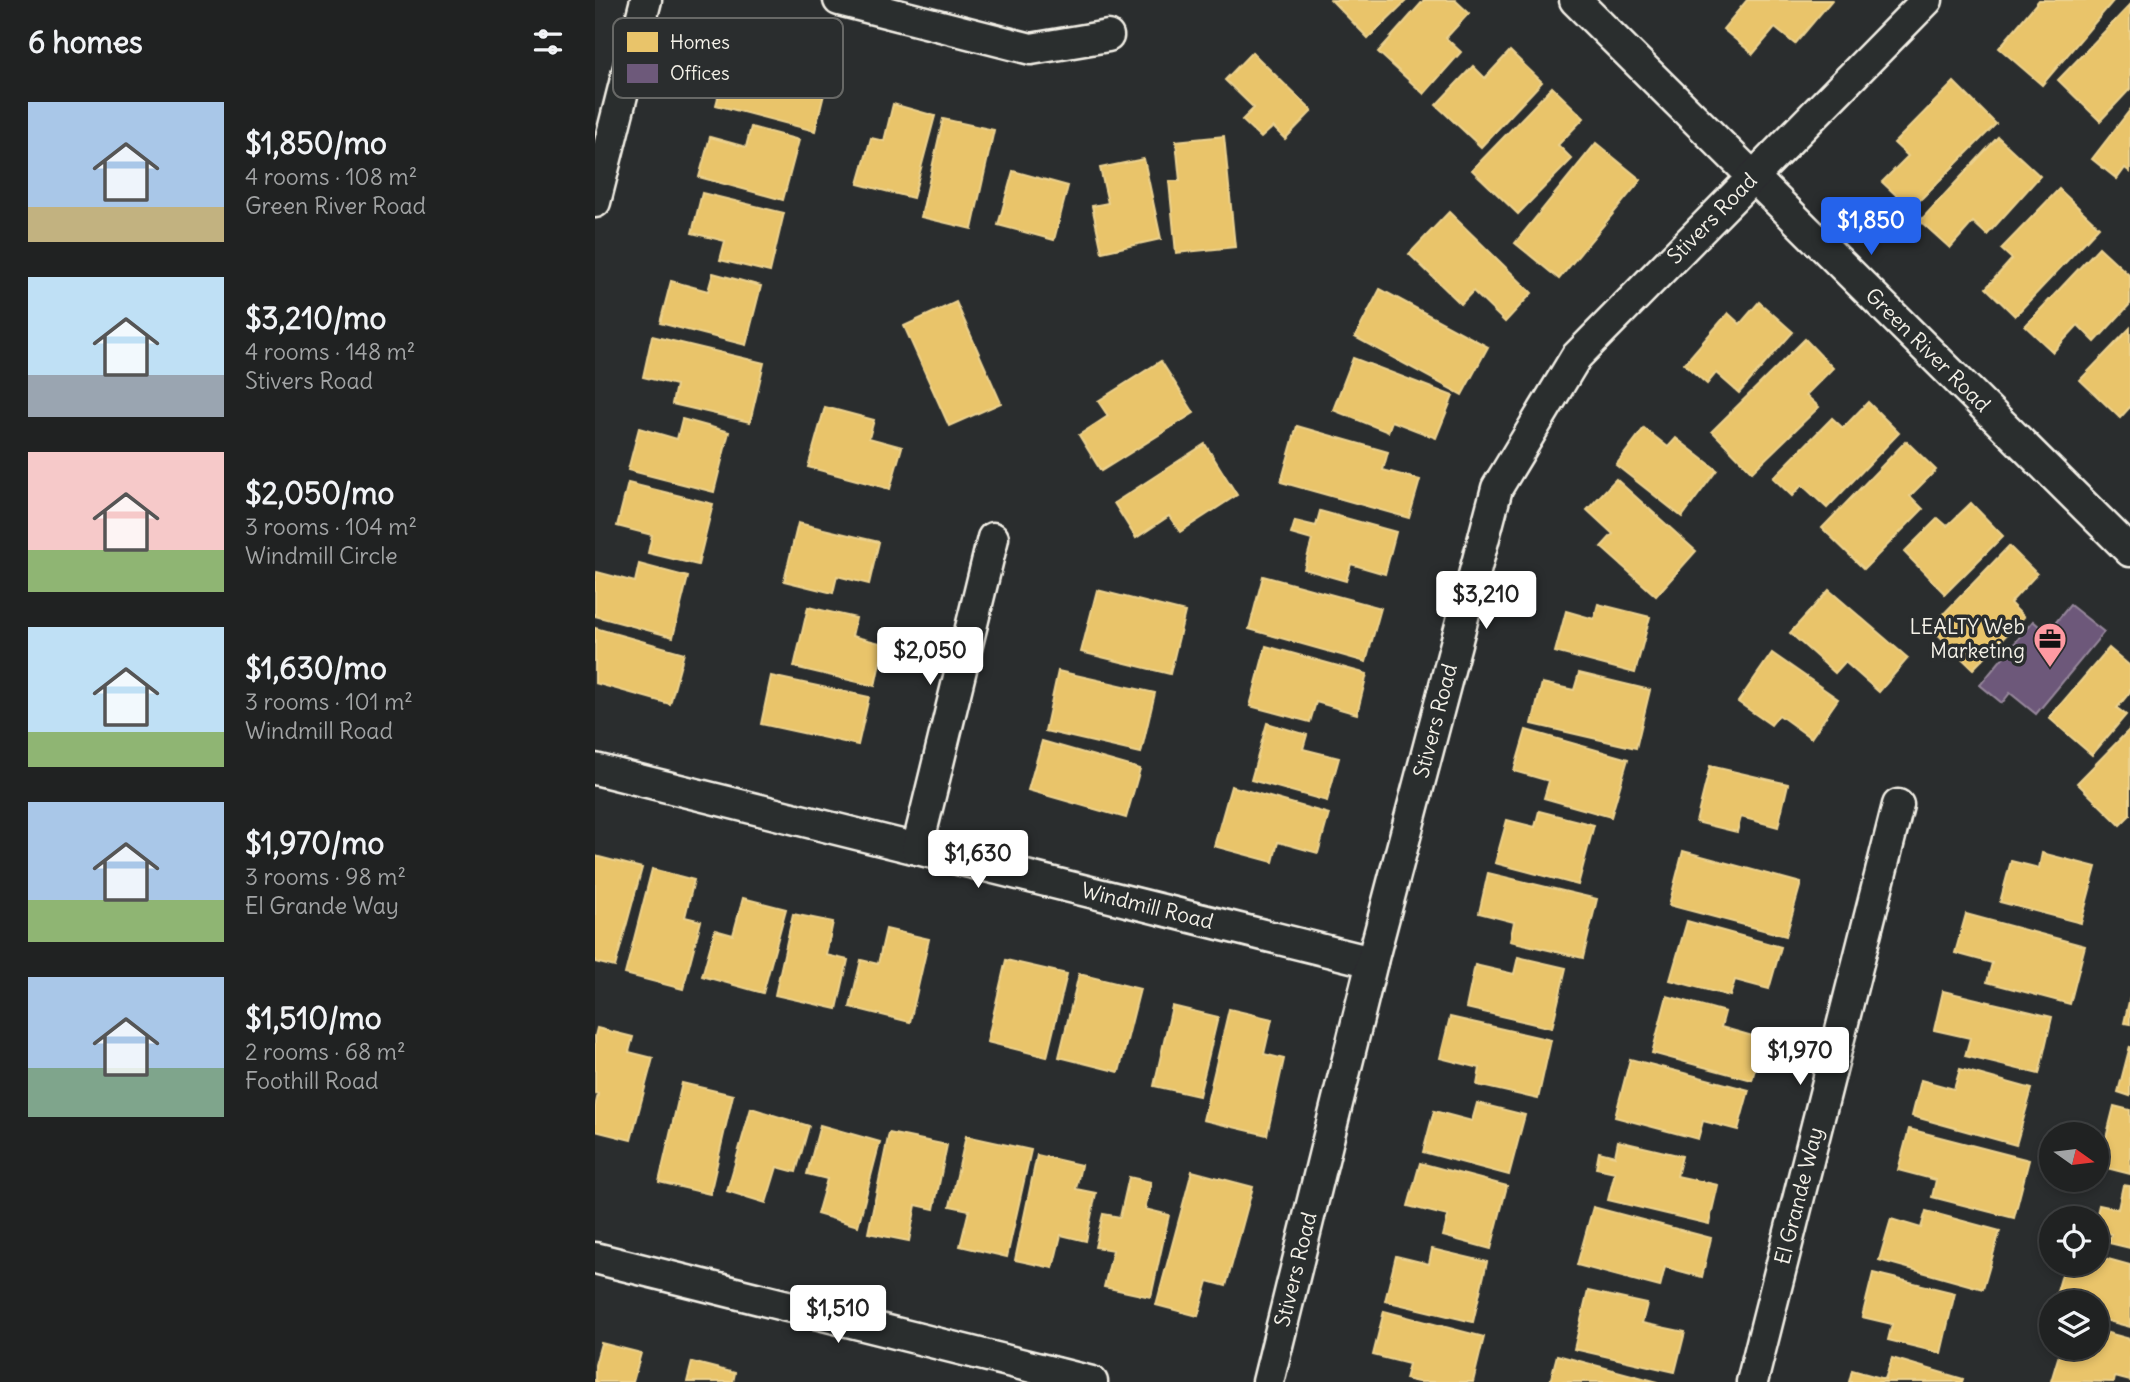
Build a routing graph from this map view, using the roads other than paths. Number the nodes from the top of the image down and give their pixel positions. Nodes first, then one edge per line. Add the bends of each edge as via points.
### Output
1 (646, 0) edge
2 (839, 0) edge
3 (1575, 0) edge
4 (1927, 0) edge
5 (641, 18) edge
6 (1108, 36) dead end
7 (621, 98) edge
8 (1753, 176) junction
9 (595, 202) edge
10 (993, 538) dead end
11 (2130, 551) edge
12 (595, 769) edge
13 (1898, 805) dead end
14 (917, 849) junction
15 (1372, 961) junction
16 (595, 1258) edge
17 (1092, 1382) edge
18 (1268, 1382) edge
19 (1752, 1382) edge

1 - 5 street
2 - 6 street via 1031,49
3 - 8 street, Green River Road
4 - 8 street, Stivers Road
7 - 9 street
8 - 11 street, Green River Road
8 - 15 street, Stivers Road via 1576,357 1497,488
10 - 14 street
12 - 14 street, Windmill Road
13 - 19 street, El Grande Way
14 - 15 street, Windmill Road
15 - 18 street, Stivers Road
16 - 17 street

